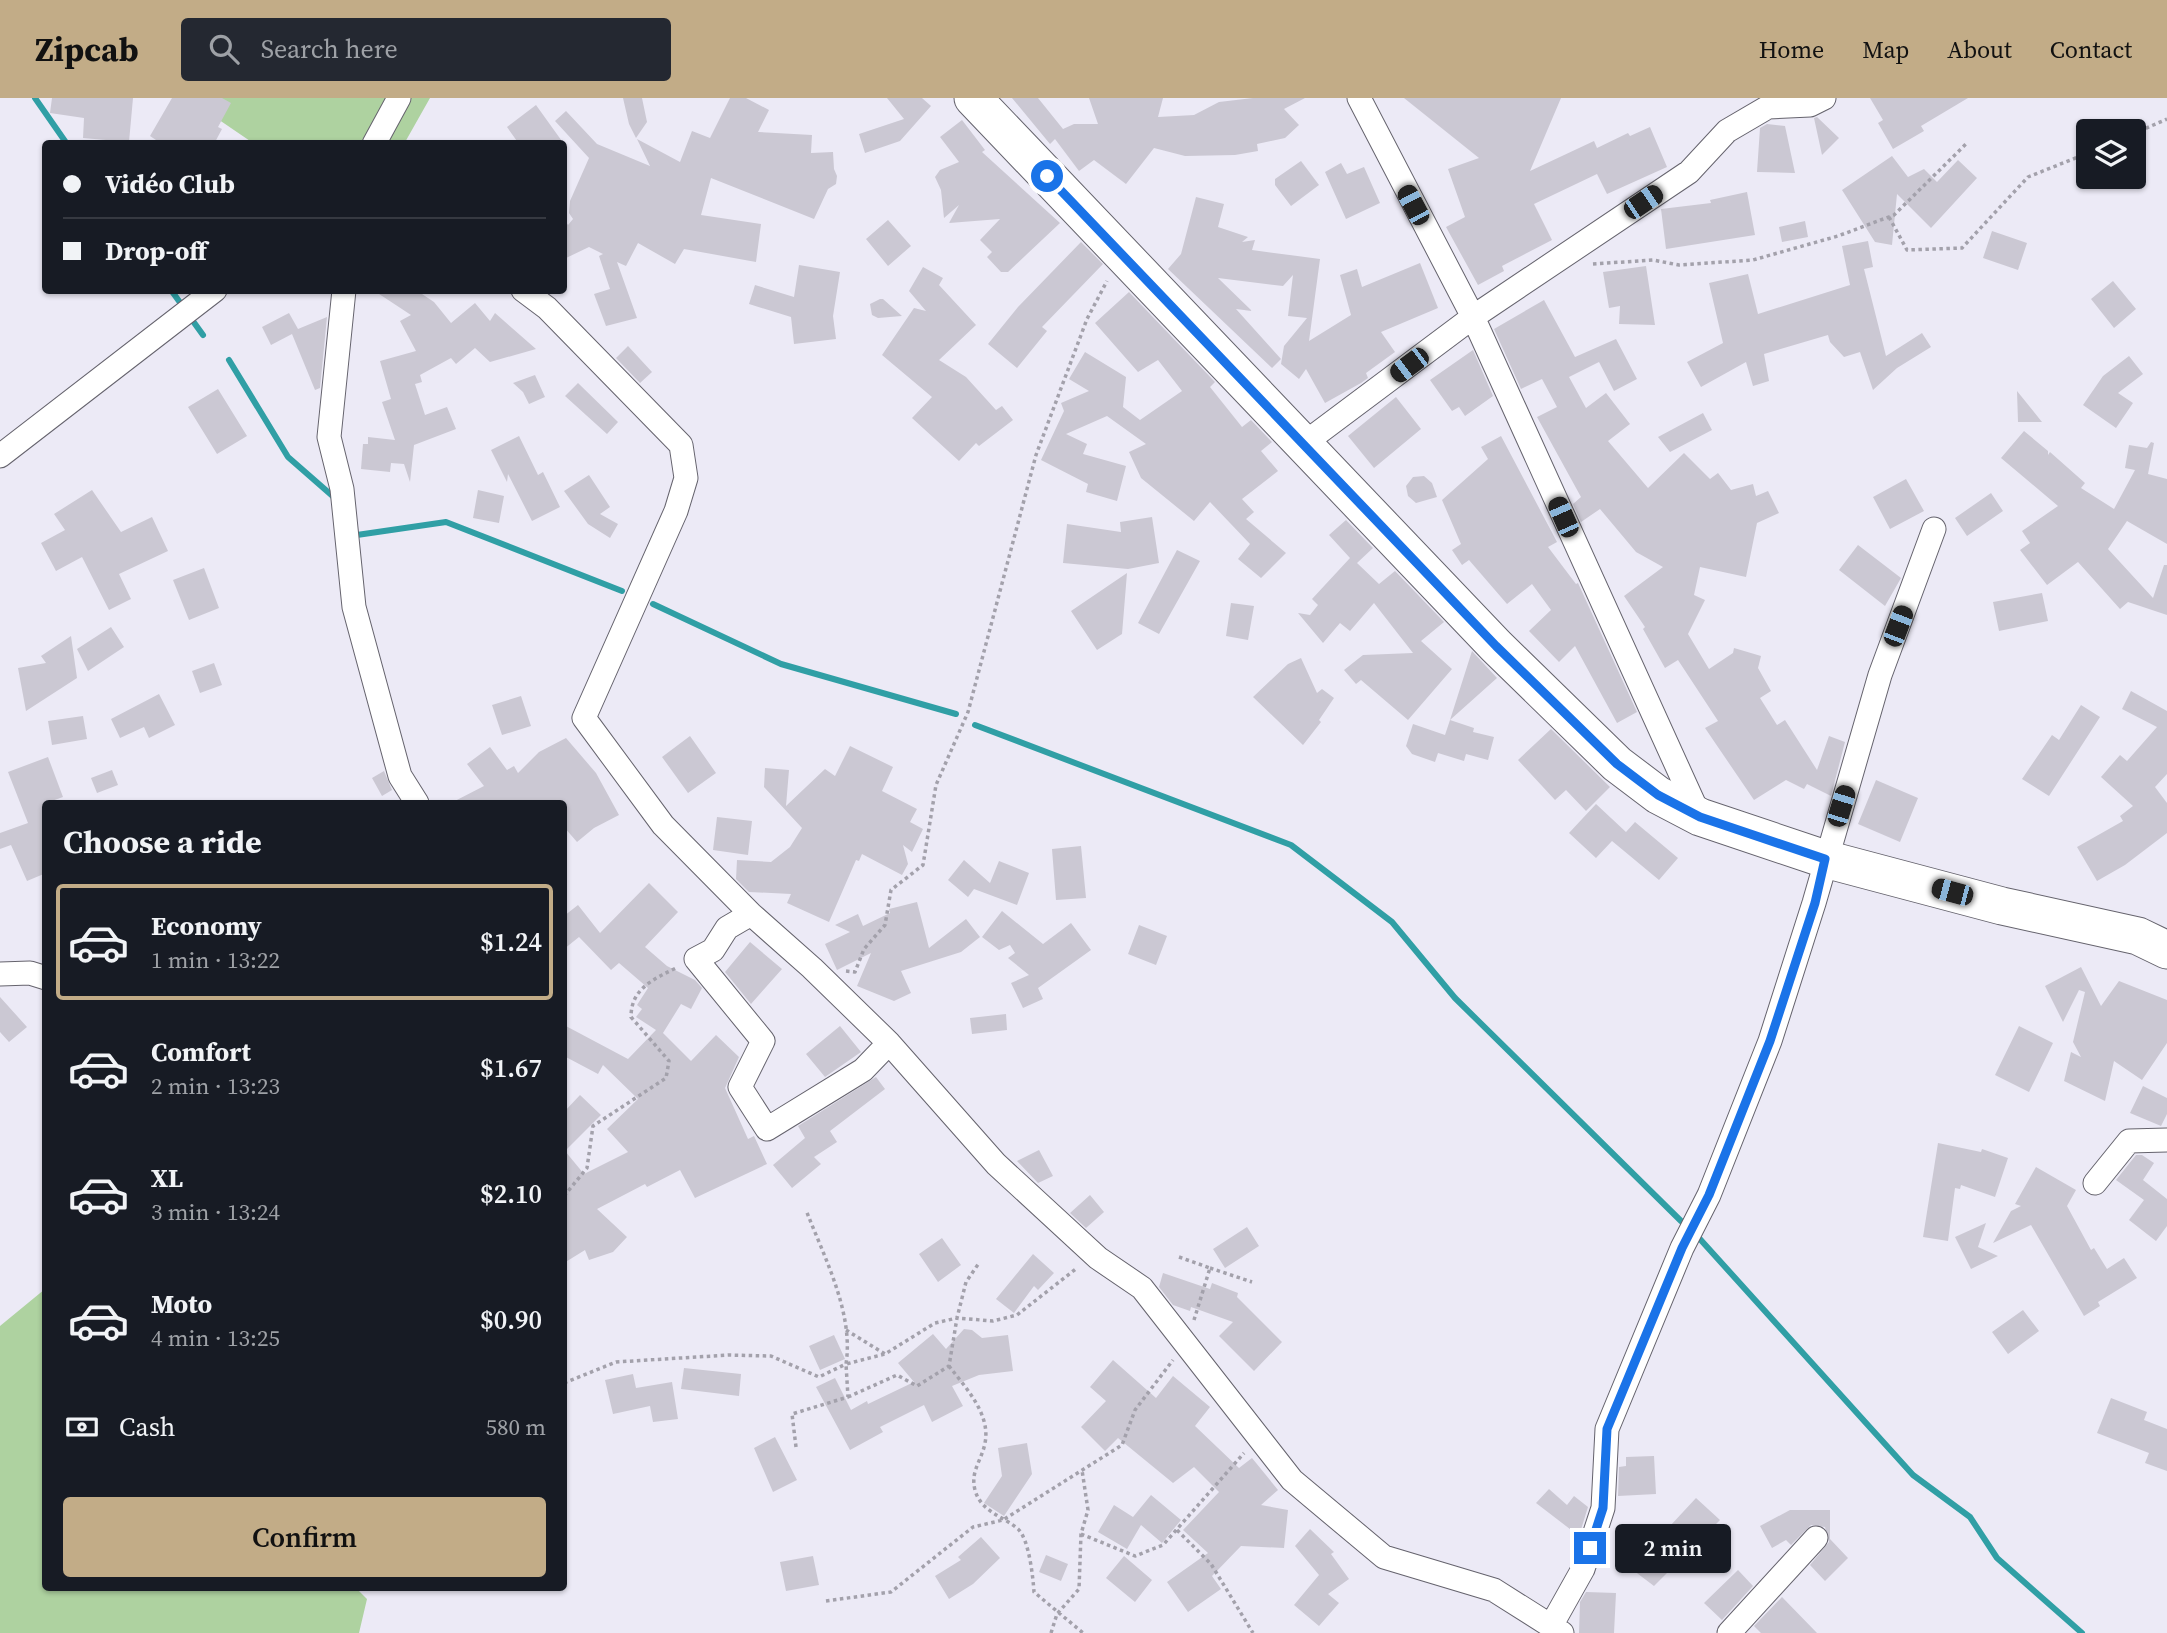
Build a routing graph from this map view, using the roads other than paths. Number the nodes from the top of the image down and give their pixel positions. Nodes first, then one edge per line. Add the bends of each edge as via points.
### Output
1 (400, 98) edge
2 (972, 98) edge
3 (1359, 98) edge
4 (1824, 98) edge
5 (376, 140) edge
6 (210, 294) edge
7 (344, 294) edge
8 (528, 294) edge
9 (1472, 317) junction
10 (1303, 445) junction
11 (0, 456) edge
12 (1934, 529) dead end
13 (415, 800) edge
14 (1700, 817) junction
15 (1825, 859) junction
16 (751, 914) junction
17 (2167, 950) edge
18 (0, 974) edge
19 (42, 977) edge
20 (889, 1043) junction
21 (2167, 1140) edge
22 (2095, 1183) dead end
23 (1816, 1538) dead end
24 (1557, 1629) edge
25 (1729, 1633) edge

1 - 5 street
2 - 10 main road
3 - 9 street
4 - 9 street via 1810,105 1768,107 1727,131 1689,172
6 - 11 street
7 - 13 street via 329,437 342,489 354,607 400,776
8 - 16 street via 681,445 686,478 676,511 584,718 663,825
9 - 10 street
9 - 14 street
10 - 14 main road via 1580,732 1658,795
12 - 15 street via 1880,675
14 - 15 main road
15 - 17 main road via 2138,936
15 - 24 street via 1770,1041 1607,1429 1603,1508
16 - 20 street
16 - 20 street via 727,928 713,950 696,959 763,1041 740,1087 767,1129 863,1070
18 - 19 street
20 - 24 street via 996,1164 1098,1258 1142,1288 1292,1480 1384,1557 1494,1590
21 - 22 street via 2129,1141
23 - 25 street

